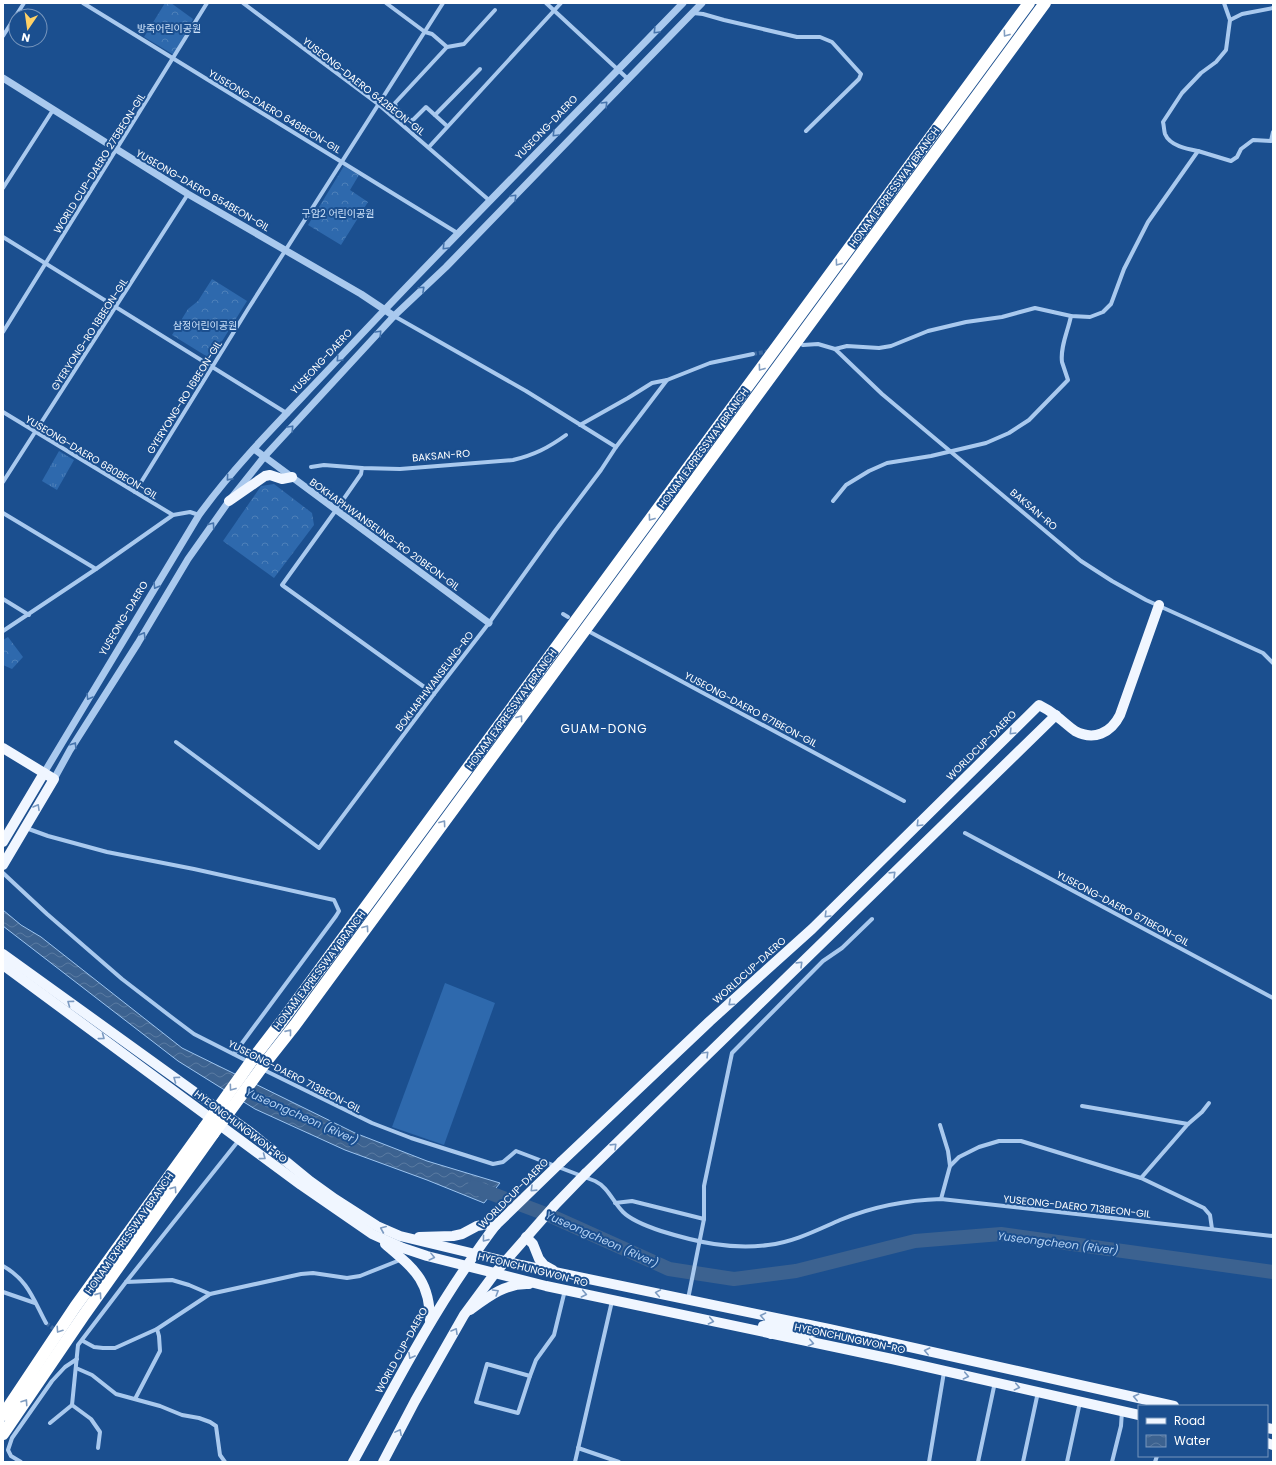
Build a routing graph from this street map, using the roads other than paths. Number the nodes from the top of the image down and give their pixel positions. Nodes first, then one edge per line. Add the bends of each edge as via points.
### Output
1 (24, 3) edge
2 (83, 3) edge
3 (207, 3) edge
4 (243, 3) edge
5 (386, 3) edge
6 (443, 3) edge
7 (546, 3) edge
8 (561, 3) edge
9 (683, 3) edge
10 (702, 3) edge
11 (1029, 3) edge
12 (1045, 3) edge
13 (1224, 3) edge
14 (1273, 8) edge
15 (495, 10) dead end
16 (554, 11) junction
17 (693, 12) junction
18 (1230, 20) junction
19 (424, 32) junction
20 (3, 36) edge
21 (447, 47) junction
22 (173, 59) junction
23 (480, 69) dead end
24 (619, 70) junction
25 (3, 78) edge
26 (628, 79) junction
27 (378, 104) junction
28 (53, 110) junction
29 (435, 115) junction
30 (447, 126) junction
31 (806, 131) dead end
32 (1273, 132) edge
33 (429, 147) junction
34 (116, 150) junction
35 (1198, 151) junction
36 (342, 161) junction
37 (3, 188) edge
38 (188, 194) junction
39 (490, 201) junction
40 (459, 234) junction
41 (3, 237) edge
42 (285, 249) junction
43 (45, 263) junction
44 (116, 307) junction
45 (385, 310) junction
46 (394, 316) junction
47 (1072, 316) junction
48 (3, 332) edge
49 (803, 345) dead end
50 (834, 349) junction
51 (753, 354) tunnel mouth
52 (212, 367) junction
53 (667, 380) junction
54 (3, 412) edge
55 (288, 414) junction
56 (580, 425) junction
57 (36, 432) junction
58 (566, 435) dead end
59 (616, 447) junction
60 (254, 449) junction
61 (950, 452) junction
62 (267, 459) junction
63 (311, 467) dead end
64 (362, 468) junction
65 (292, 477) junction
66 (3, 482) edge
67 (135, 492) junction
68 (229, 501) junction
69 (833, 501) dead end
70 (336, 510) junction
71 (3, 514) edge
72 (173, 515) junction
73 (199, 515) junction
74 (96, 569) junction
75 (3, 599) edge
76 (1160, 605) junction
77 (563, 614) dead end
78 (29, 615) junction
79 (568, 617) dead end
80 (489, 623) junction
81 (3, 631) edge
82 (590, 632) dead end
83 (1273, 663) edge
84 (434, 694) junction
85 (1056, 715) junction
86 (176, 742) dead end
87 (3, 748) edge
88 (44, 773) junction
89 (54, 779) junction
90 (904, 801) dead end
91 (25, 828) junction
92 (6, 829) edge
93 (965, 833) dead end
94 (3, 842) edge
95 (3, 865) edge
96 (3, 873) edge
97 (872, 919) dead end
98 (3, 949) edge
99 (3, 954) edge
100 (3, 965) edge
101 (32, 975) junction
102 (1273, 998) edge
103 (234, 1054) junction
104 (258, 1063) junction
105 (1209, 1103) dead end
106 (1082, 1106) dead end
107 (940, 1124) dead end
108 (1188, 1124) junction
109 (208, 1131) junction
110 (240, 1140) junction
111 (950, 1166) junction
112 (1141, 1178) junction
113 (940, 1199) junction
114 (615, 1203) junction
115 (704, 1219) junction
116 (496, 1225) junction
117 (1212, 1229) junction
118 (372, 1234) junction
119 (400, 1236) junction
120 (526, 1236) junction
121 (1273, 1236) edge
122 (700, 1244) junction
123 (474, 1253) junction
124 (402, 1259) junction
125 (505, 1261) junction
126 (466, 1265) junction
127 (3, 1266) edge
128 (495, 1272) junction
129 (556, 1273) junction
130 (126, 1282) junction
131 (546, 1286) junction
132 (565, 1290) junction
133 (3, 1292) edge
134 (210, 1294) junction
135 (688, 1299) junction
136 (612, 1300) junction
137 (35, 1303) junction
138 (464, 1314) junction
139 (430, 1322) junction
140 (46, 1323) tunnel mouth
141 (157, 1329) junction
142 (829, 1329) junction
143 (773, 1335) junction
144 (82, 1341) junction
145 (74, 1342) dead end
146 (78, 1345) junction
147 (77, 1359) junction
148 (76, 1368) junction
149 (944, 1371) junction
150 (530, 1376) junction
151 (995, 1382) junction
152 (1038, 1392) junction
153 (135, 1399) junction
154 (1081, 1401) junction
155 (72, 1405) junction
156 (1170, 1405) edge
157 (1122, 1411) junction
158 (3, 1415) edge
159 (1138, 1415) edge
160 (50, 1423) dead end
161 (3, 1434) edge
162 (98, 1448) dead end
163 (578, 1448) junction
164 (21, 1462) edge
165 (225, 1462) edge
166 (353, 1462) edge
167 (383, 1462) edge
168 (575, 1462) edge
169 (619, 1462) edge
170 (929, 1462) edge
171 (978, 1462) edge
172 (1023, 1462) edge
173 (1067, 1462) edge
174 (1112, 1462) edge

1 - 20 street
2 - 22 street, YUSEONG-DAERO 646BEON-GIL
3 - 22 street, WORLD CUP-DAERO 275BEON-GIL
4 - 27 street, YUSEONG-DAERO 642BEON-GIL
5 - 19 street
6 - 19 street, GYERYONG-RO 16BEON-GIL
7 - 16 street
8 - 16 street
9 -> 24 street, YUSEONG-DAERO
10 - 17 street
11 -> 104 highway, HONAM EXPRESSWAY BRANCH via 287,1015
104 -> 12 highway, HONAM EXPRESSWAY BRANCH via 295,1024
13 - 18 street
14 - 18 street via 1242,14
15 - 21 street via 464,44
16 - 24 street
16 - 30 street
17 - 26 street
17 - 31 street via 797,37 820,37 832,42 861,74 859,79
18 - 35 street via 1226,50 1182,93 1163,122 1169,140 1185,149
19 - 21 street via 432,34
19 - 27 street, GYERYONG-RO 16BEON-GIL
21 - 29 street via 395,103 396,108 412,121 426,108
22 - 34 street, WORLD CUP-DAERO 275BEON-GIL
22 - 36 street, YUSEONG-DAERO 646BEON-GIL
23 - 29 street
24 - 26 street
24 -> 39 street, YUSEONG-DAERO
25 - 28 street, YUSEONG-DAERO 654BEON-GIL
46 -> 26 street via 446,267
27 - 33 street, YUSEONG-DAERO 642BEON-GIL
27 - 36 street, GYERYONG-RO 16BEON-GIL
28 - 34 street, YUSEONG-DAERO 654BEON-GIL
28 - 37 street
29 - 30 street
30 - 33 street
32 - 35 street via 1271,141 1253,140 1241,148 1231,162
33 - 39 street, YUSEONG-DAERO 642BEON-GIL
34 - 38 street, YUSEONG-DAERO 654BEON-GIL
34 - 43 street, WORLD CUP-DAERO 275BEON-GIL
35 - 47 street via 1148,222 1124,269 1111,304 1104,312 1090,317
36 - 40 street, YUSEONG-DAERO 646BEON-GIL
36 - 42 street, GYERYONG-RO 16BEON-GIL
38 - 42 street, YUSEONG-DAERO 654BEON-GIL
38 - 44 street, GYERYONG-RO 18BEON-GIL
39 - 40 street, YUSEONG-DAERO
40 -> 45 street, YUSEONG-DAERO
41 - 43 street
42 - 45 street, YUSEONG-DAERO 654BEON-GIL
42 - 52 street, GYERYONG-RO 16BEON-GIL
43 - 44 street
43 - 48 street, WORLD CUP-DAERO 275BEON-GIL
44 - 52 street
44 - 57 street, GYERYONG-RO 18BEON-GIL
45 - 46 street, YUSEONG-DAERO 654BEON-GIL
45 -> 55 street, YUSEONG-DAERO
46 - 56 street via 526,391
62 -> 46 street
47 - 50 street via 1035,308 928,331 891,346 847,346
47 - 61 street via 1062,346 1068,380 1029,420 1009,433 986,443
49 - 50 street, BAKSAN-RO via 818,344
50 - 61 street, BAKSAN-RO
51 - 53 street via 710,364
52 - 55 street
52 - 67 street, GYERYONG-RO 16BEON-GIL
53 - 56 street via 652,383
53 - 59 street, BOKHAPHWANSEUNG-RO
54 - 57 street, YUSEONG-DAERO 680BEON-GIL
55 - 60 street, YUSEONG-DAERO
56 - 59 street
57 - 66 street, GYERYONG-RO 18BEON-GIL
57 - 67 street, YUSEONG-DAERO 680BEON-GIL
58 - 64 street, BAKSAN-RO via 530,456 513,460 400,469
59 - 80 street, BOKHAPHWANSEUNG-RO
60 - 62 street
60 -> 73 street, YUSEONG-DAERO
61 - 69 street via 887,463 846,485
61 - 76 street, BAKSAN-RO via 1082,561 1112,581
62 - 65 street, BOKHAPHWANSEUNG-RO 20BEON-GIL
62 - 68 street
63 - 64 street, BAKSAN-RO via 324,465
64 - 70 street
65 - 68 main road via 282,479 265,476
65 - 70 street, BOKHAPHWANSEUNG-RO 20BEON-GIL
67 - 72 street, YUSEONG-DAERO 680BEON-GIL
89 -> 68 street via 188,559
70 - 80 street, BOKHAPHWANSEUNG-RO 20BEON-GIL
70 - 84 street via 282,585
71 - 74 street
72 - 73 street via 190,512
72 - 74 street
73 -> 88 street, YUSEONG-DAERO
74 - 78 street
75 - 78 street
76 - 83 street, BAKSAN-RO via 1264,653
76 - 85 main road via 1116,723 1109,730 1092,735 1076,731
77 - 79 street
78 - 81 street
80 - 84 street, BOKHAPHWANSEUNG-RO
82 - 90 street, YUSEONG-DAERO 671BEON-GIL
84 - 86 street, BOKHAPHWANSEUNG-RO via 319,848
85 -> 116 main road, WORLDCUP-DAERO, bridge via 1039,705 812,929 710,1021
120 -> 85 main road, bridge via 586,1173
87 - 88 main road
88 - 89 main road
88 - 92 main road
91 -> 89 main road
91 - 95 main road
91 - 103 street via 107,852 334,900 339,911 336,916
92 - 94 main road
93 - 102 street, YUSEONG-DAERO 671BEON-GIL
96 - 103 street, YUSEONG-DAERO 713BEON-GIL via 139,992 194,1034
97 - 115 street via 842,948 823,961 732,1053 704,1186
98 - 101 main road
99 - 101 main road
100 -> 110 main road, HYEONCHUNGWON-RO
119 -> 101 main road, HYEONCHUNGWON-RO via 377,1226 335,1199 250,1132
103 - 104 street, YUSEONG-DAERO 713BEON-GIL
104 - 109 highway, HONAM EXPRESSWAY BRANCH, bridge
104 - 114 street, YUSEONG-DAERO 713BEON-GIL via 344,1110 412,1138 493,1164 503,1162 516,1152 602,1184
105 - 108 street
106 - 108 street
107 - 111 street
108 - 112 street
109 -> 158 highway, HONAM EXPRESSWAY BRANCH via 75,1307
161 -> 109 highway, HONAM EXPRESSWAY BRANCH
110 -> 118 main road, HYEONCHUNGWON-RO via 301,1186
110 - 130 street
111 - 112 street via 959,1157 980,1146 999,1141 1021,1141
111 - 113 street
112 - 117 street via 1204,1208 1210,1216
113 - 117 street, YUSEONG-DAERO 713BEON-GIL
113 - 122 street, YUSEONG-DAERO 713BEON-GIL via 906,1202 868,1210 810,1234 770,1245
114 - 115 street via 632,1201
114 - 122 street, YUSEONG-DAERO 713BEON-GIL via 635,1220
115 - 122 street
116 - 119 main road via 477,1226 453,1236
116 -> 123 main road, WORLDCUP-DAERO
117 - 121 street, YUSEONG-DAERO 713BEON-GIL
118 - 124 main road
118 -> 126 main road, HYEONCHUNGWON-RO via 402,1248
119 - 123 main road, HYEONCHUNGWON-RO
120 - 125 main road
120 - 129 main road via 533,1244 539,1259
122 - 135 street
123 - 125 main road, HYEONCHUNGWON-RO
123 - 126 main road, WORLD CUP-DAERO
124 - 134 street via 360,1276 347,1278 313,1273 301,1274
124 - 139 main road via 425,1287 430,1306
125 - 128 main road
125 - 129 main road, HYEONCHUNGWON-RO
126 - 128 main road, HYEONCHUNGWON-RO
126 - 139 main road, WORLD CUP-DAERO
127 - 137 street via 29,1288
128 - 131 main road, HYEONCHUNGWON-RO
128 - 138 main road
135 -> 129 main road, HYEONCHUNGWON-RO
130 - 134 street via 172,1280
130 - 144 street
131 - 132 main road, HYEONCHUNGWON-RO
138 -> 131 main road via 503,1288 527,1284
132 -> 136 main road, HYEONCHUNGWON-RO
132 - 150 street via 554,1334 536,1360
133 - 137 street
134 - 141 street
142 -> 135 main road, HYEONCHUNGWON-RO
136 -> 143 main road, HYEONCHUNGWON-RO
136 - 163 street
137 - 140 street
167 -> 138 main road
139 -> 166 main road, WORLD CUP-DAERO
141 - 144 street via 115,1348 94,1347
141 - 153 street via 160,1351
142 - 143 main road via 811,1333 775,1325 763,1326
156 -> 142 main road, HYEONCHUNGWON-RO
143 -> 149 main road, HYEONCHUNGWON-RO
144 - 146 street
145 - 146 street
146 - 147 street
147 - 148 street
147 - 164 street via 64,1367 52,1381 12,1438 8,1450 11,1456
148 - 153 street via 92,1375 116,1394
148 - 155 street
149 -> 151 main road, HYEONCHUNGWON-RO
149 - 170 street
150 - 150 street via 518,1413 476,1402 486,1364
151 -> 152 main road, HYEONCHUNGWON-RO
151 - 171 street
152 - 154 main road, HYEONCHUNGWON-RO
152 - 172 street
153 - 165 street via 199,1418 216,1426 220,1455
154 - 157 main road, HYEONCHUNGWON-RO
154 - 173 street
155 - 160 street
155 - 162 street via 91,1419 100,1432
157 - 159 main road, HYEONCHUNGWON-RO
157 - 174 street
163 - 168 street
163 - 169 street

